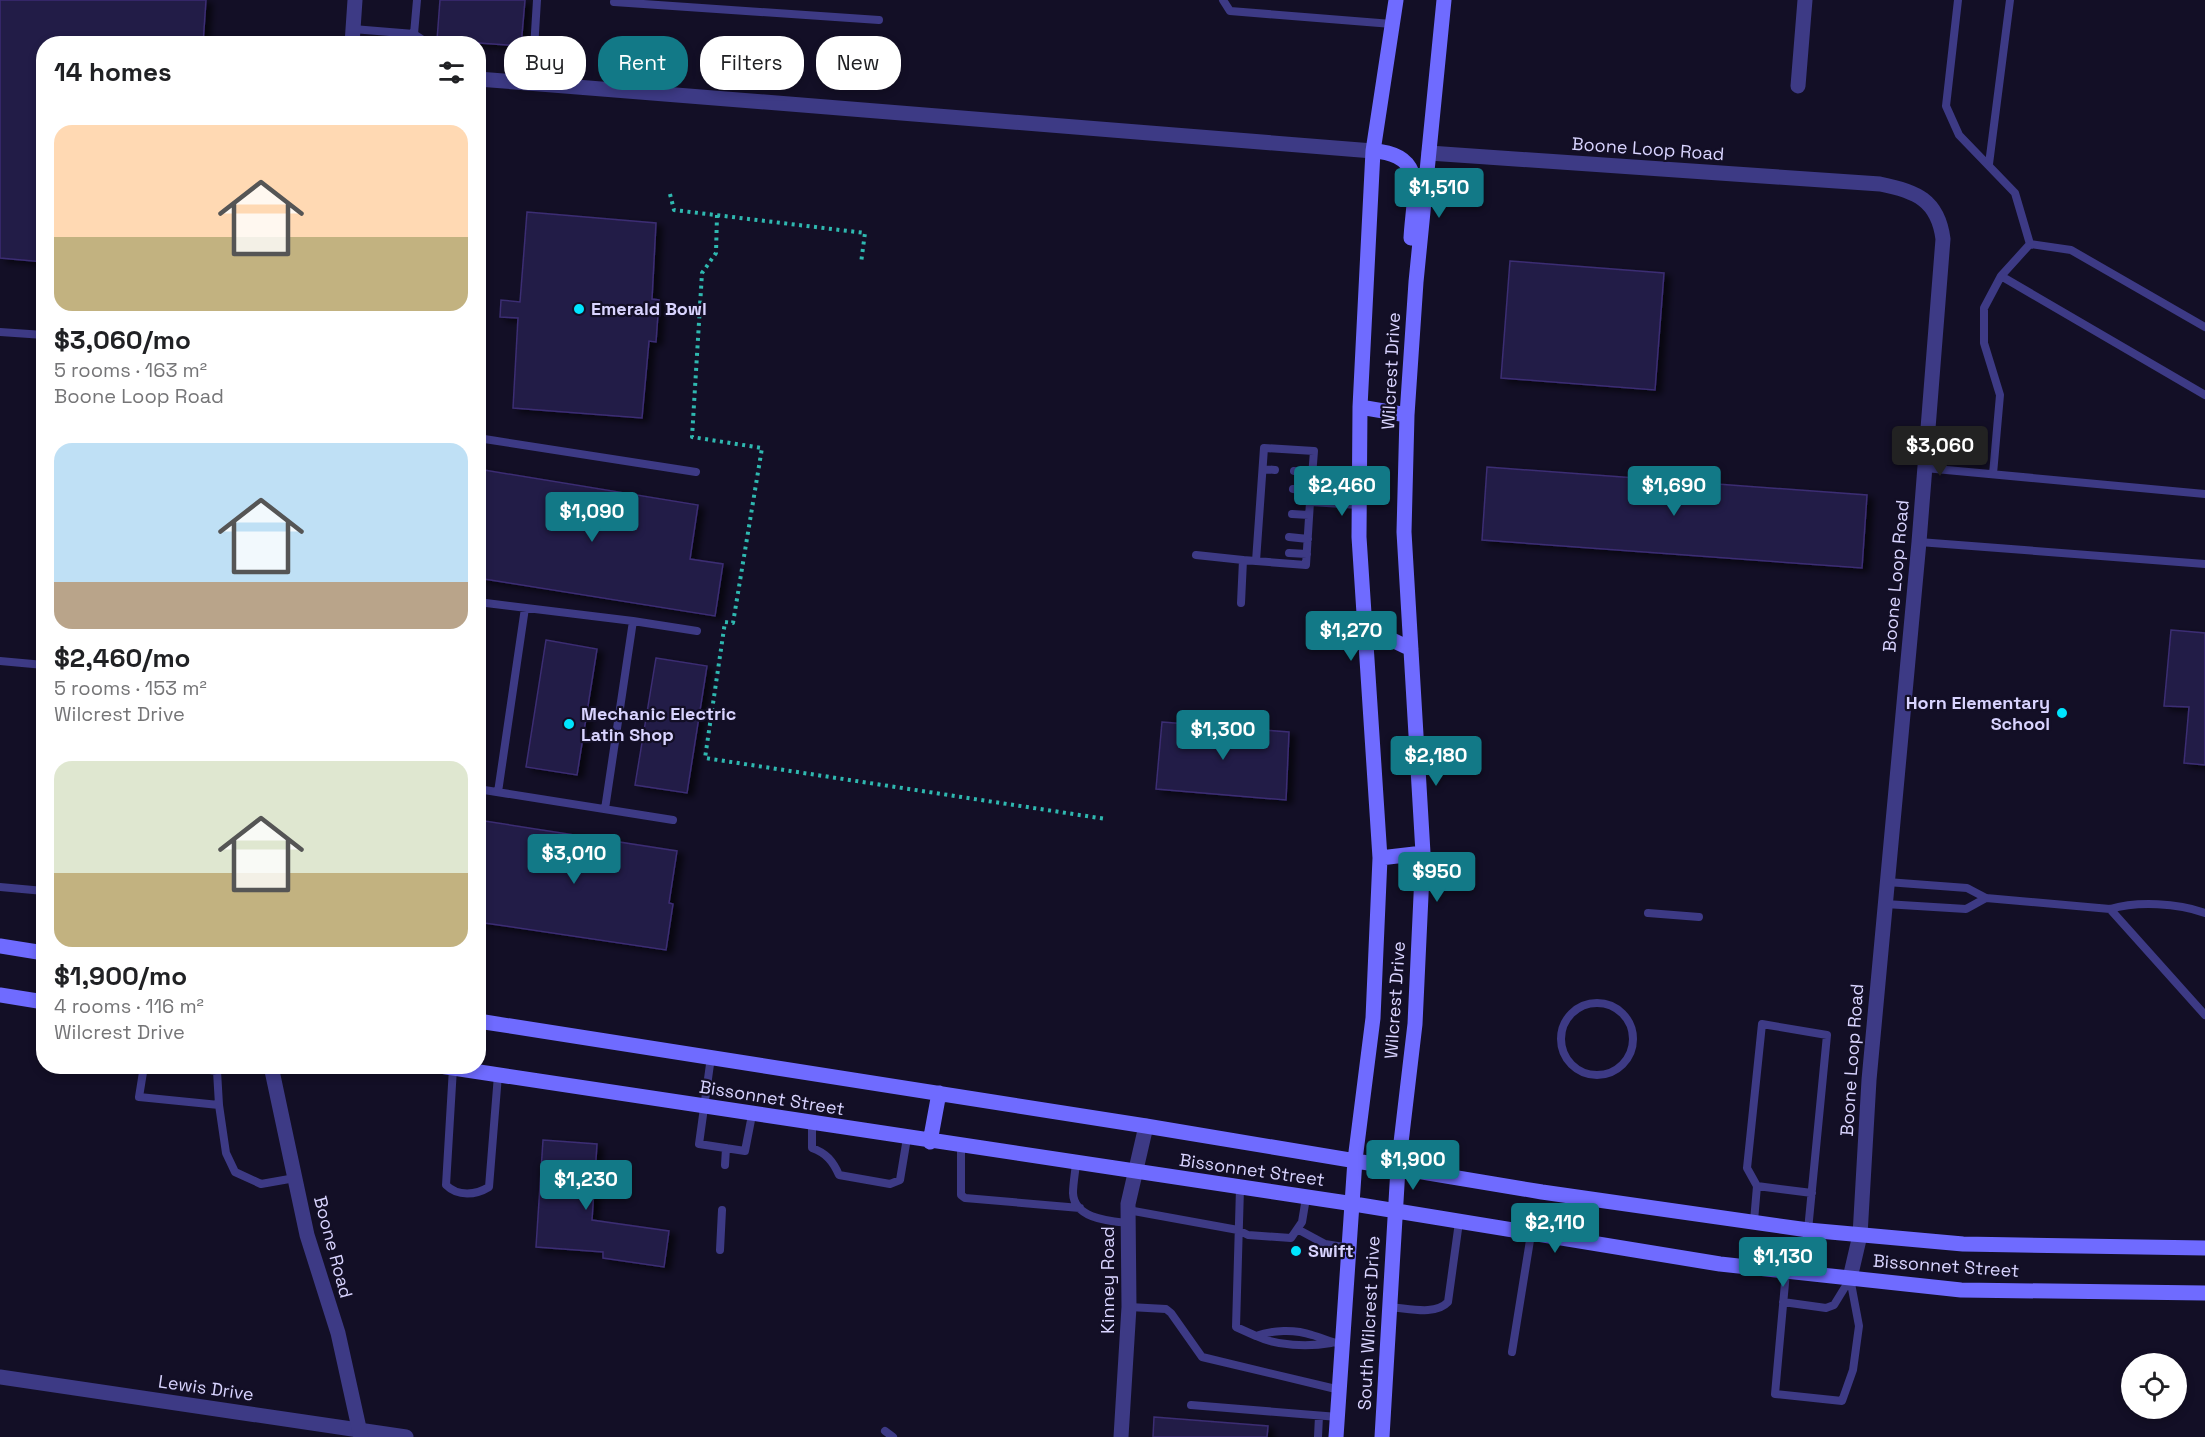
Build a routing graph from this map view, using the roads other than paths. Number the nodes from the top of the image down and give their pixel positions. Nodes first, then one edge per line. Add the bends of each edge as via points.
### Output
1 (355, 0) edge
2 (417, 0) edge
3 (537, 0) edge
4 (1223, 0) edge
5 (1396, 0) edge
6 (1444, 0) edge
7 (1804, 0) edge
8 (1958, 0) edge
9 (2010, 0) edge
10 (614, 2) edge
11 (879, 20) dead end
12 (1392, 24) junction
13 (414, 34) junction
14 (353, 36) edge
15 (417, 36) edge
16 (535, 36) edge
17 (486, 80) edge
18 (1798, 86) dead end
19 (1373, 151) junction
20 (1429, 153) junction
21 (1989, 164) junction
22 (2030, 243) junction
23 (2001, 276) junction
24 (1416, 282) junction
25 (2205, 327) edge
26 (0, 332) edge
27 (36, 334) edge
28 (2205, 395) edge
29 (1360, 407) junction
30 (1407, 415) junction
31 (486, 439) edge
32 (1925, 468) junction
33 (1263, 469) junction
34 (1275, 470) dead end
35 (1294, 471) dead end
36 (696, 472) dead end
37 (1312, 473) junction
38 (1993, 474) junction
39 (1262, 486) junction
40 (1272, 488) dead end
41 (1293, 489) dead end
42 (1311, 490) junction
43 (2205, 494) edge
44 (1310, 502) junction
45 (1359, 505) junction
46 (1260, 511) junction
47 (1271, 512) dead end
48 (1292, 514) dead end
49 (1309, 515) junction
50 (1258, 534) junction
51 (1269, 535) dead end
52 (1290, 537) dead end
53 (1308, 539) junction
54 (1919, 542) junction
55 (1257, 550) junction
56 (1269, 551) dead end
57 (1289, 553) dead end
58 (1307, 554) junction
59 (1196, 555) dead end
60 (1243, 560) junction
61 (1256, 561) junction
62 (2205, 564) edge
63 (486, 603) edge
64 (1241, 603) dead end
65 (525, 608) junction
66 (633, 621) junction
67 (1365, 627) junction
68 (697, 631) dead end
69 (1411, 649) junction
70 (0, 661) edge
71 (36, 664) edge
72 (486, 790) edge
73 (498, 792) junction
74 (605, 809) junction
75 (673, 820) dead end
76 (1423, 854) junction
77 (1380, 858) junction
78 (1887, 882) junction
79 (0, 887) edge
80 (36, 890) edge
81 (1986, 898) junction
82 (1885, 904) junction
83 (2110, 909) junction
84 (1648, 913) dead end
85 (2205, 913) edge
86 (1699, 917) dead end
87 (0, 946) edge
88 (36, 952) edge
89 (0, 995) edge
90 (36, 1001) edge
91 (2205, 1015) edge
92 (486, 1022) edge
93 (711, 1058) junction
94 (1620, 1066) joint
95 (143, 1074) edge
96 (217, 1074) edge
97 (273, 1074) edge
98 (447, 1074) edge
99 (486, 1074) edge
100 (498, 1076) junction
101 (939, 1093) junction
102 (219, 1105) junction
103 (703, 1106) junction
104 (752, 1115) junction
105 (812, 1124) junction
106 (1146, 1126) junction
107 (907, 1138) junction
108 (930, 1142) junction
109 (962, 1146) junction
110 (726, 1148) junction
111 (1355, 1160) junction
112 (1076, 1164) junction
113 (725, 1165) dead end
114 (1398, 1168) junction
115 (1133, 1173) junction
116 (295, 1178) junction
117 (1757, 1186) junction
118 (1240, 1188) junction
119 (1812, 1193) junction
120 (1306, 1198) junction
121 (1354, 1204) junction
122 (1080, 1208) junction
123 (723, 1210) dead end
124 (1395, 1212) junction
125 (1128, 1217) junction
126 (1754, 1221) junction
127 (1459, 1222) junction
128 (1238, 1230) junction
129 (1299, 1230) junction
130 (1808, 1230) junction
131 (1531, 1234) junction
132 (1860, 1235) junction
133 (1350, 1248) junction
134 (2205, 1248) edge
135 (720, 1250) dead end
136 (1786, 1272) junction
137 (1850, 1278) junction
138 (2205, 1293) edge
139 (1783, 1302) junction
140 (1129, 1307) junction
141 (1389, 1307) junction
142 (1337, 1343) junction
143 (1512, 1352) dead end
144 (0, 1377) edge
145 (1340, 1390) junction
146 (1191, 1405) dead end
147 (1319, 1416) junction
148 (1338, 1417) junction
149 (361, 1434) edge
150 (406, 1437) edge
151 (1121, 1437) edge
152 (1318, 1437) edge
153 (1336, 1437) edge
154 (1382, 1437) edge

1 - 14 street
2 - 13 lane
3 - 16 lane
4 - 12 lane via 1230,11
5 - 12 main road, Wilcrest Drive
6 - 20 main road, Wilcrest Drive
7 - 18 street
8 - 21 lane via 1946,106 1959,135
9 - 21 lane
10 - 11 lane
12 - 19 main road, Wilcrest Drive
13 - 14 lane
13 - 15 lane
17 - 19 street
19 - 24 main road via 1401,156 1414,176 1411,266
19 - 29 main road, Wilcrest Drive
20 - 24 main road, Wilcrest Drive
20 - 32 street, Boone Loop Road via 1880,184 1920,197 1936,212 1943,239
21 - 22 lane via 2015,193
22 - 23 lane
22 - 25 lane via 2071,250
23 - 28 lane
23 - 38 lane via 1984,308 1984,343 2000,395
24 - 30 main road, Wilcrest Drive
26 - 27 lane
29 - 30 main road
29 - 45 main road, Wilcrest Drive
30 - 69 main road, Wilcrest Drive via 1404,532
31 - 36 lane
32 - 38 lane
32 - 54 street, Boone Loop Road
33 - 34 lane
33 - 37 lane via 1264,448 1314,451
33 - 39 lane
35 - 37 lane
37 - 42 lane
38 - 43 lane
39 - 40 lane
39 - 46 lane
41 - 42 lane
42 - 44 lane
44 - 45 lane
44 - 49 lane
45 - 67 main road, Wilcrest Drive
46 - 47 lane
46 - 50 lane
48 - 49 lane
49 - 53 lane
50 - 51 lane
50 - 55 lane
52 - 53 lane
53 - 58 lane
54 - 62 lane
54 - 78 street, Boone Loop Road
55 - 56 lane
55 - 61 lane
57 - 58 lane
58 - 61 lane via 1306,565
59 - 60 lane
60 - 61 lane
60 - 64 lane
63 - 65 lane
65 - 66 lane
65 - 73 lane
66 - 68 lane
66 - 74 lane
67 - 69 main road
67 - 77 main road, Wilcrest Drive
69 - 76 main road, Wilcrest Drive
70 - 71 lane
72 - 73 lane
73 - 74 lane
74 - 75 lane
76 - 77 main road
76 - 114 main road, Wilcrest Drive via 1415,1023
77 - 111 main road, Wilcrest Drive via 1373,1018
78 - 81 lane via 1967,888
78 - 82 street, Boone Loop Road
79 - 80 lane
81 - 82 lane via 1966,909
81 - 83 lane
82 - 132 street, Boone Loop Road
83 - 85 lane via 2126,904
83 - 91 lane
84 - 86 lane
87 - 88 main road
89 - 90 main road
92 - 93 main road, Bissonnet Street
93 - 101 main road, Bissonnet Street
93 - 103 lane
94 - 94 lane via 1598,1075 1575,1068 1562,1048 1560,1036 1570,1015 1590,1004 1612,1007 1622,1013 1632,1034 1628,1057
95 - 102 lane via 139,1097
96 - 102 lane
97 - 116 street, Boone Road
98 - 100 lane via 446,1185 453,1192 478,1194 489,1187
99 - 100 main road, Bissonnet Street
100 - 103 main road, Bissonnet Street
101 - 106 main road, Bissonnet Street
101 - 108 main road
102 - 116 lane via 226,1153 235,1172 261,1184
103 - 104 main road, Bissonnet Street
103 - 110 lane via 699,1144
104 - 105 main road, Bissonnet Street
104 - 110 lane via 746,1151
105 - 107 main road, Bissonnet Street
105 - 107 lane via 812,1148 823,1152 839,1174 890,1184 900,1180
106 - 111 main road, Bissonnet Street
106 - 115 street, Kinney Road
107 - 108 main road, Bissonnet Street
108 - 109 main road, Bissonnet Street
109 - 112 main road, Bissonnet Street
109 - 122 lane via 960,1195 965,1198
110 - 113 lane
111 - 114 main road, Bissonnet Street
111 - 121 main road, Wilcrest Drive
112 - 115 main road, Bissonnet Street
112 - 122 lane via 1073,1196
114 - 124 main road, Wilcrest Drive
114 - 126 main road, Bissonnet Street
115 - 118 main road, Bissonnet Street
115 - 125 street, Kinney Road
116 - 149 street, Boone Road
117 - 119 lane
117 - 119 lane via 1747,1168 1762,1024 1827,1035
117 - 126 lane
118 - 120 main road, Bissonnet Street
118 - 128 lane
119 - 130 lane
120 - 121 main road, Bissonnet Street
120 - 129 lane
121 - 124 main road, Bissonnet Street
121 - 133 main road, South Wilcrest Drive
122 - 125 lane via 1098,1220
123 - 135 lane
124 - 127 main road, Bissonnet Street
124 - 141 main road, South Wilcrest Drive
125 - 128 lane
125 - 140 street, Kinney Road
126 - 130 main road, Bissonnet Street
127 - 131 main road, Bissonnet Street
127 - 141 lane via 1448,1302 1434,1310
128 - 129 lane via 1248,1235 1291,1238
128 - 142 lane via 1236,1328 1256,1336 1269,1331 1309,1334
129 - 133 lane via 1324,1244
130 - 132 main road, Bissonnet Street
131 - 136 main road, Bissonnet Street
131 - 143 lane
132 - 134 main road, Bissonnet Street via 1963,1244
132 - 137 street, Boone Loop Road
133 - 142 main road, South Wilcrest Drive
136 - 137 main road, Bissonnet Street
136 - 139 lane
137 - 138 main road, Bissonnet Street via 1961,1290
137 - 139 lane via 1840,1299 1826,1308
137 - 139 lane via 1858,1326 1853,1370 1842,1401 1775,1394
140 - 145 lane via 1166,1309 1202,1357
140 - 151 street, Kinney Road
141 - 154 main road, South Wilcrest Drive
142 - 145 main road, South Wilcrest Drive
144 - 149 street, Lewis Drive
145 - 148 main road, South Wilcrest Drive
146 - 147 lane
147 - 148 lane
147 - 152 lane
148 - 153 main road, South Wilcrest Drive
149 - 150 street, Lewis Drive

